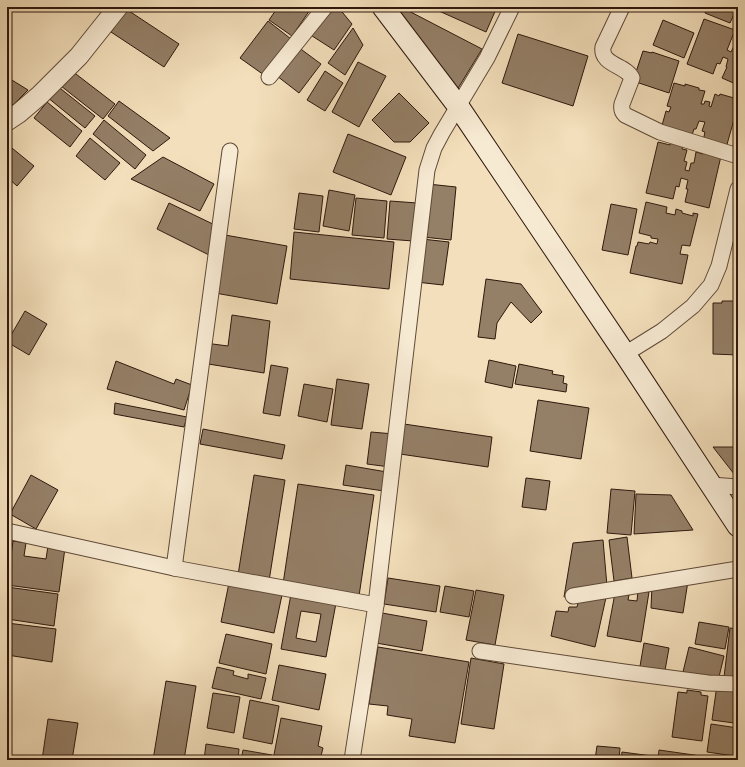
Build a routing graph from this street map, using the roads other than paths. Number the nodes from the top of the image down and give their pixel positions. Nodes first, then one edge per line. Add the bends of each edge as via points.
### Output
1 (118, 7) edge
2 (325, 7) edge
3 (383, 7) edge
4 (512, 7) edge
5 (622, 7) edge
6 (269, 77) dead end
7 (458, 106) junction
8 (7, 121) edge
9 (230, 151) dead end
10 (738, 156) edge
11 (738, 189) edge
12 (625, 354) junction
13 (711, 485) junction
14 (738, 487) edge
15 (738, 526) edge
16 (7, 531) edge
17 (174, 568) junction
18 (738, 569) edge
19 (573, 596) dead end
20 (376, 605) junction
21 (480, 651) dead end
22 (738, 684) edge
23 (352, 760) edge

1 - 8 street via 79,56 40,95
2 - 6 street
3 - 7 main road
4 - 7 street via 487,58
5 - 10 street via 602,52 607,60 630,74 632,78 622,104 622,112 660,132
7 - 12 main road
7 - 20 street via 434,148 427,170
9 - 17 street
11 - 12 street via 719,266 711,285 693,306 662,331
12 - 13 main road
13 - 14 street
13 - 15 main road
16 - 17 street
17 - 20 street
18 - 19 street
20 - 23 street
21 - 22 street via 708,683

